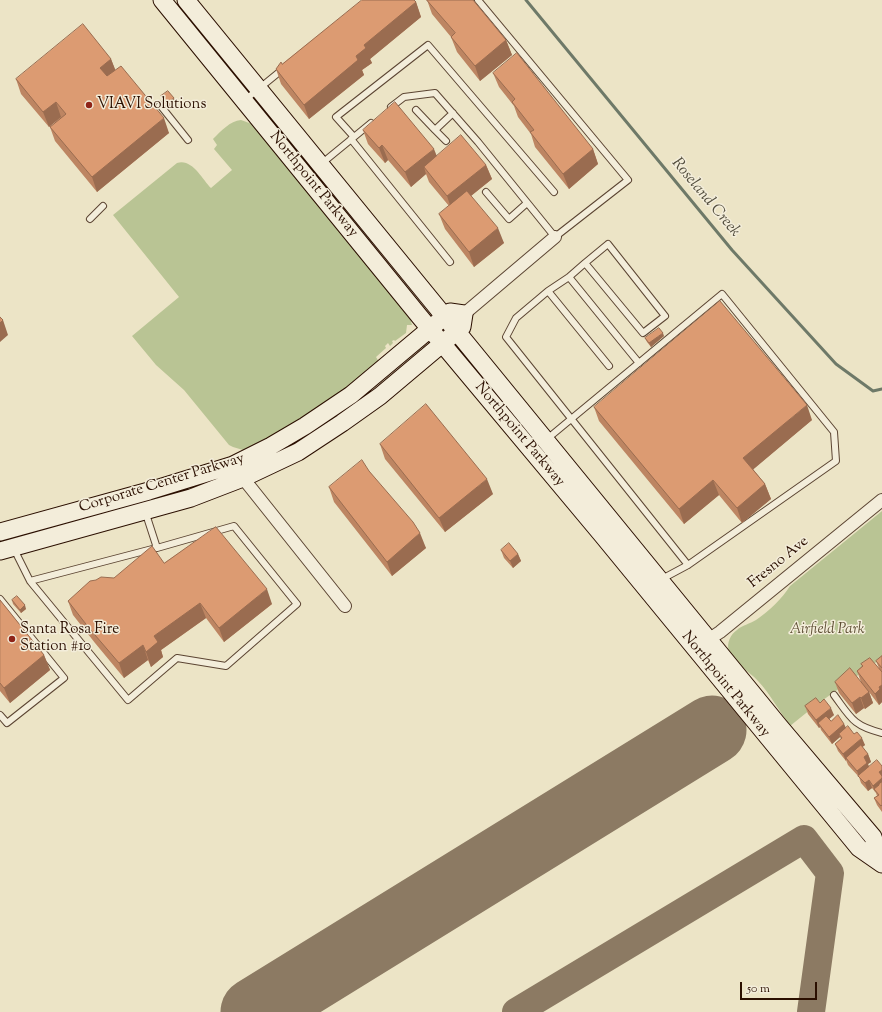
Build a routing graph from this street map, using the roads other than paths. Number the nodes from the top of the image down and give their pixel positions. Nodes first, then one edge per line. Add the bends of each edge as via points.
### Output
1 (162, 0) edge
2 (186, 0) edge
3 (478, 0) edge
4 (290, 64) edge
5 (259, 89) junction
6 (244, 101) junction
7 (160, 105) dead end
8 (387, 110) edge
9 (416, 110) dead end
10 (453, 113) junction
11 (376, 119) edge
12 (435, 130) junction
13 (352, 138) junction
14 (188, 140) dead end
15 (446, 141) dead end
16 (321, 164) junction
17 (486, 192) dead end
18 (554, 192) dead end
19 (527, 203) junction
20 (104, 206) dead end
21 (90, 219) dead end
22 (554, 237) junction
23 (450, 262) dead end
24 (585, 263) junction
25 (569, 277) junction
26 (548, 291) junction
27 (464, 314) junction
28 (445, 316) junction
29 (430, 329) junction
30 (457, 332) junction
31 (443, 344) junction
32 (640, 363) junction
33 (609, 366) dead end
34 (571, 420) junction
35 (546, 440) junction
36 (233, 465) junction
37 (243, 478) junction
38 (882, 500) edge
39 (145, 511) junction
40 (0, 532) edge
41 (157, 548) junction
42 (7, 549) edge
43 (688, 565) junction
44 (30, 581) junction
45 (654, 586) junction
46 (0, 599) edge
47 (345, 606) dead end
48 (702, 644) junction
49 (834, 695) dead end
50 (0, 715) edge
51 (882, 733) edge
52 (882, 864) edge

1 - 6 street, Northpoint Parkway
2 - 5 street, Northpoint Parkway
3 - 22 lane via 628,180
4 - 5 lane
5 - 6 lane
5 - 16 street, Northpoint Parkway
6 - 29 street, Northpoint Parkway
7 - 14 lane
8 - 10 lane via 404,97 435,93
9 - 12 lane
10 - 12 lane
10 - 19 lane
11 - 13 lane
12 - 15 lane
13 - 16 lane
13 - 18 lane via 336,117 428,45
13 - 23 lane
16 - 28 street, Northpoint Parkway
17 - 19 lane via 509,219
19 - 22 lane
20 - 21 lane
22 - 27 street
24 - 24 lane via 643,333 665,316 608,244
24 - 25 lane
25 - 26 lane
25 - 32 lane
26 - 33 lane
26 - 34 lane via 516,318 506,337
27 - 28 street via 450,312
27 - 30 street, Corporate Center Parkway via 462,327
28 - 29 street, Corporate Center Parkway
28 - 30 street, Northpoint Parkway
29 - 31 street, Northpoint Parkway
29 - 36 street, Corporate Center Parkway via 350,395 305,426
30 - 31 street, Corporate Center Parkway
30 - 35 street, Northpoint Parkway
31 - 37 street, Corporate Center Parkway via 342,424 298,452
31 - 45 street, Northpoint Parkway
32 - 34 lane
32 - 43 lane via 722,294 834,432 836,461
34 - 35 lane
34 - 43 lane
35 - 45 street, Northpoint Parkway
36 - 37 street
36 - 40 street, Corporate Center Parkway
37 - 39 street, Corporate Center Parkway via 191,498
37 - 47 street
38 - 48 street, Fresno Ave
39 - 41 lane
39 - 42 street, Corporate Center Parkway
41 - 44 lane
41 - 44 lane via 234,526 297,604 226,666 177,658 128,700
42 - 44 lane
43 - 45 lane
45 - 48 street, Northpoint Parkway
46 - 50 lane via 64,678 7,723
48 - 52 street, Northpoint Parkway via 779,726 873,838
49 - 51 lane via 855,723

